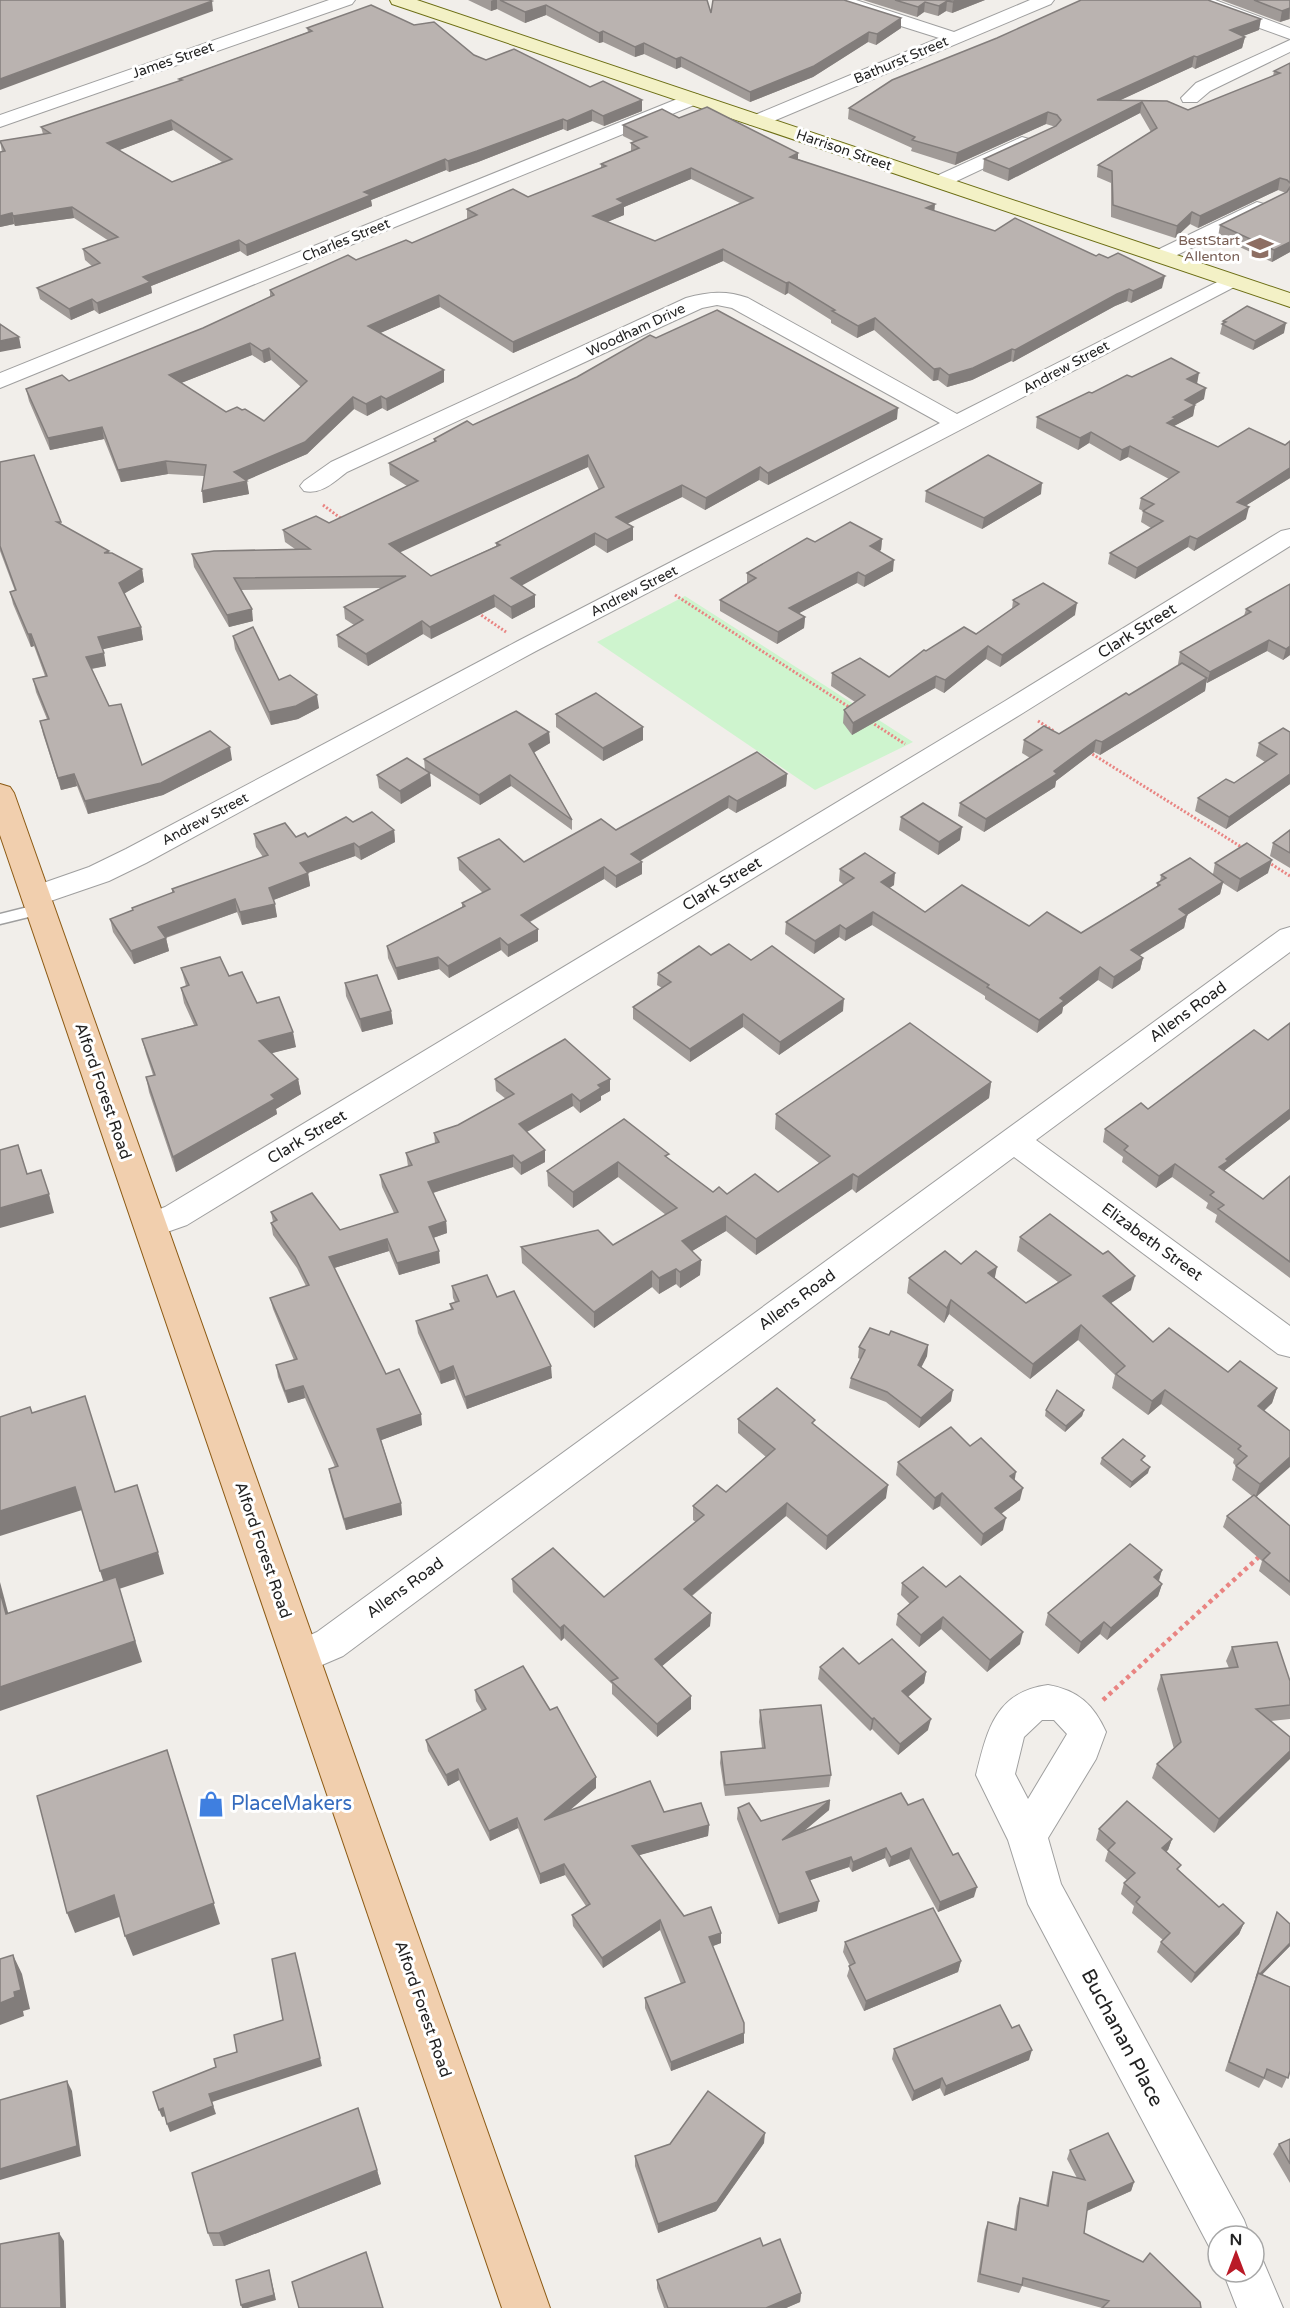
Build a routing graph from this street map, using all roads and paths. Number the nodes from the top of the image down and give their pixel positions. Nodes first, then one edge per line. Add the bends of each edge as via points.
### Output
1 (346, 0) edge
2 (399, 0) edge
3 (837, 0) edge
4 (1045, 0) edge
5 (1199, 0) edge
6 (1290, 34) edge
7 (954, 38) junction
8 (1290, 45) edge
9 (1190, 98) dead end
10 (692, 99) junction
11 (0, 121) edge
12 (757, 121) junction
13 (1036, 136) edge
14 (939, 182) junction
15 (1277, 198) edge
16 (1160, 256) junction
17 (1231, 281) junction
18 (1290, 300) edge
19 (0, 381) edge
20 (959, 424) junction
21 (312, 486) joint
22 (345, 522) edge
23 (1290, 536) edge
24 (675, 595) dead end
25 (472, 608) edge
26 (511, 635) dead end
27 (861, 715) edge
28 (1029, 716) dead end
29 (870, 721) edge
30 (1059, 734) edge
31 (909, 746) dead end
32 (1079, 747) edge
33 (0, 793) edge
34 (1250, 852) edge
35 (1260, 858) edge
36 (1290, 876) edge
37 (38, 903) junction
38 (0, 920) edge
39 (1290, 938) edge
40 (1013, 1140) junction
41 (150, 1226) junction
42 (1290, 1344) edge
43 (1264, 1551) edge
44 (301, 1658) junction
45 (1080, 1717) junction
46 (1027, 1836) junction
47 (1222, 2224) edge
48 (1250, 2284) edge
49 (526, 2308) edge
50 (1260, 2308) edge

1 - 11 street, James Street
2 - 10 street, Harrison Street
3 - 7 street
4 - 7 street, Bathurst Street
5 - 6 street
7 - 12 street, Bathurst Street
8 - 9 street via 1203,87
10 - 12 street, Harrison Street
10 - 19 street, Charles Street
12 - 14 street, Harrison Street
13 - 14 street
14 - 16 street, Harrison Street
15 - 16 street
16 - 17 street, Harrison Street
17 - 18 street, Harrison Street
17 - 20 street, Andrew Street
20 - 21 street, Woodham Drive via 740,303 715,298 694,303 339,467
20 - 37 street, Andrew Street via 516,652 136,856
21 - 22 path via 326,508
23 - 41 street, Clark Street via 176,1216
24 - 27 path
25 - 26 path
28 - 30 path
29 - 31 path
32 - 34 path
33 - 37 main road, Alford Forest Road
35 - 36 path
37 - 38 lane
37 - 41 main road, Alford Forest Road
39 - 40 street, Allens Road
40 - 42 street, Elizabeth Street
40 - 44 street, Allens Road via 330,1644
41 - 44 main road, Alford Forest Road
43 - 45 path
44 - 49 main road, Alford Forest Road
45 - 46 street via 1087,1732 1082,1747
45 - 46 street, Buchanan Place via 1062,1705 1044,1702 1025,1710 1008,1728 995,1775
46 - 47 street, Buchanan Place via 1042,1890
48 - 50 street

